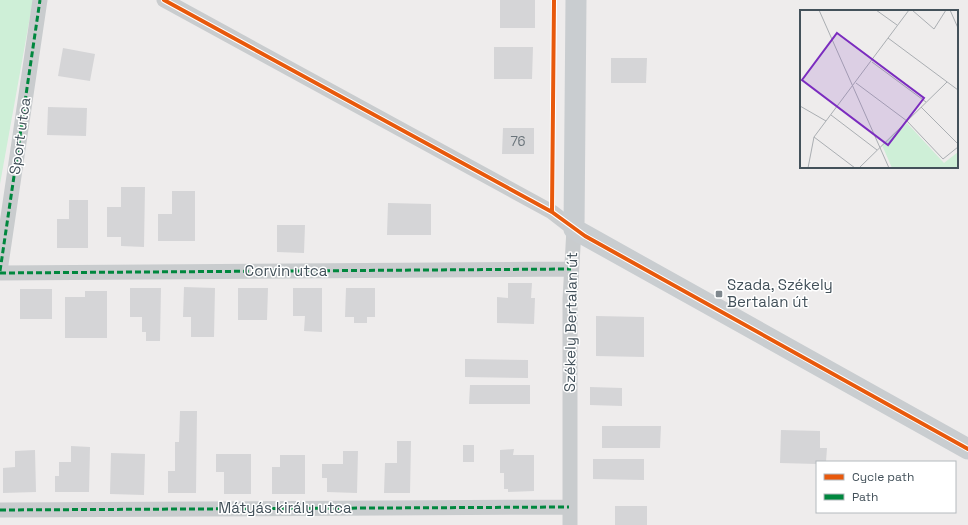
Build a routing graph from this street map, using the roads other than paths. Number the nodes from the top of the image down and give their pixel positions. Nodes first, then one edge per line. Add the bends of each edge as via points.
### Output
1 (40, 0) edge
2 (164, 0) edge
3 (576, 0) edge
4 (574, 229) junction
5 (572, 269) junction
6 (0, 272) edge
7 (968, 449) edge
8 (569, 507) junction
9 (0, 510) edge
10 (570, 525) edge

1 - 6 street, Sport utca
2 - 4 street via 552,212
3 - 4 street, Székely Bertalan út
4 - 5 street, Székely Bertalan út
4 - 7 street
5 - 6 street, Corvin utca
5 - 8 street, Székely Bertalan út
8 - 9 street, Mátyás király utca
8 - 10 street, Székely Bertalan út

